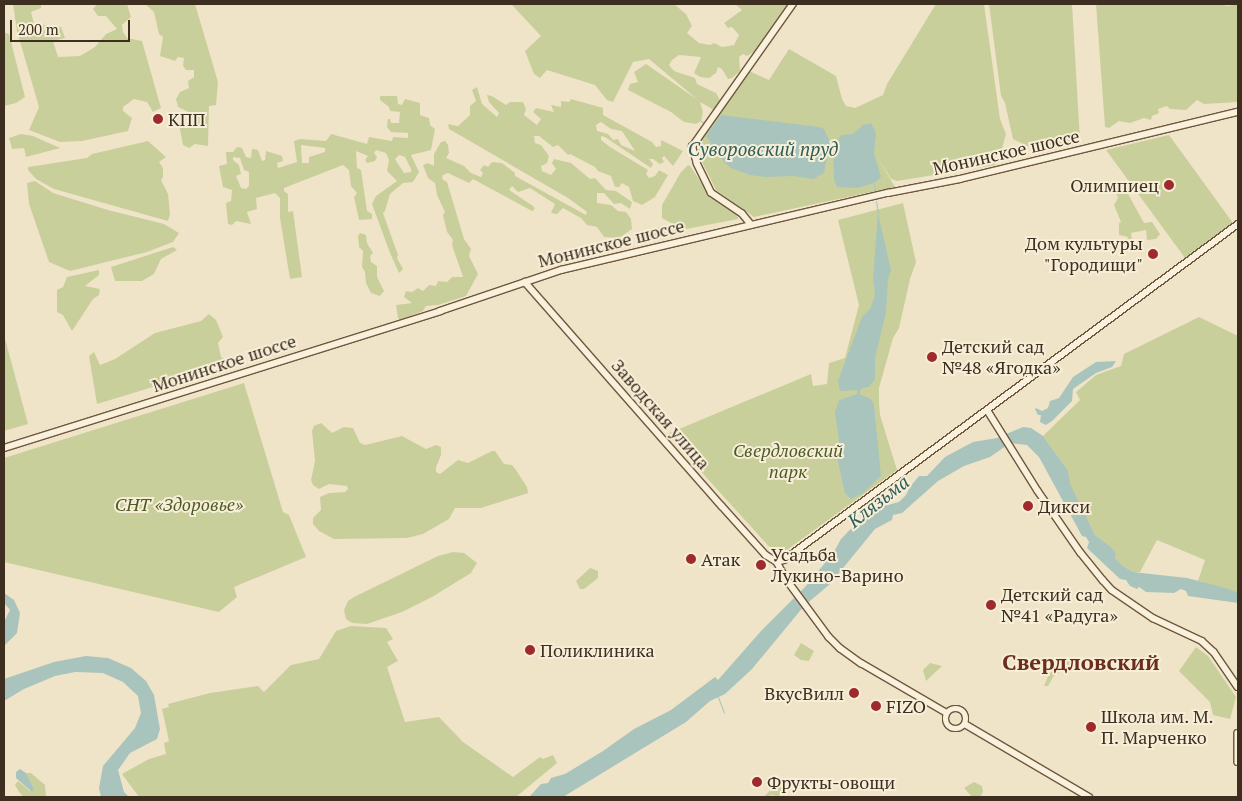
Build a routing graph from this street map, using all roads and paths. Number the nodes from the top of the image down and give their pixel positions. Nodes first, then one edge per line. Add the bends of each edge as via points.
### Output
1 (793, 4) edge
2 (1238, 112) edge
3 (1238, 224) edge
4 (751, 225) junction
5 (525, 282) junction
6 (988, 411) junction
7 (4, 448) edge
8 (777, 562) junction
9 (1238, 687) edge
10 (947, 714) junction
11 (965, 724) junction
12 (1238, 733) edge
13 (1238, 762) edge
14 (1089, 797) edge

1 - 4 street via 692,147 712,193 742,214
2 - 4 street, Монинское шоссе
3 - 6 street
4 - 5 street, Монинское шоссе via 561,270
5 - 7 street, Монинское шоссе
5 - 8 street, Заводская улица via 710,494 765,554
6 - 8 street
6 - 9 street via 1058,521 1112,590 1153,618 1202,641 1214,652
8 - 10 street via 829,637 849,655
10 - 11 street via 954,709 961,710 966,717
10 - 11 street via 945,720 951,728 957,729
11 - 14 street
12 - 13 street

